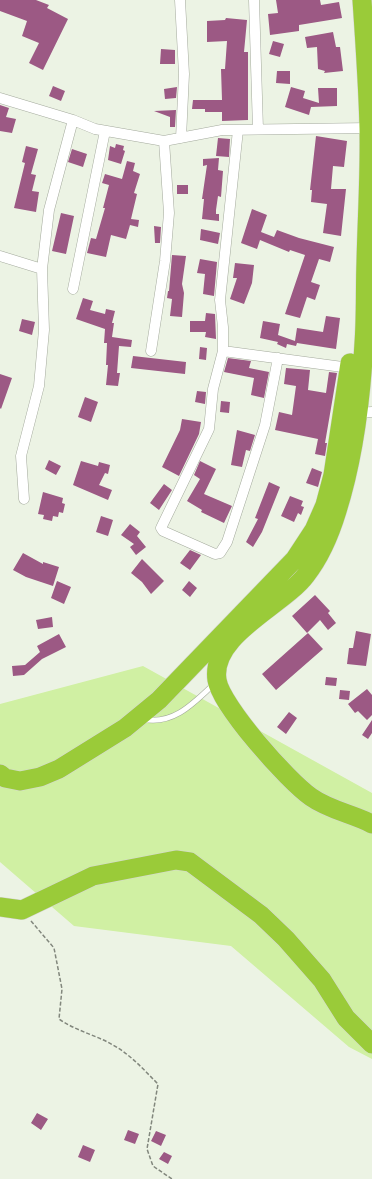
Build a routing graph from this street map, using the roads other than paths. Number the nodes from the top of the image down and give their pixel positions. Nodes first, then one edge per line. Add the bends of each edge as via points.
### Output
1 (180, 0) edge
2 (254, 0) edge
3 (362, 0) edge
4 (0, 98) edge
5 (73, 120) junction
6 (370, 120) edge
7 (258, 129) junction
8 (238, 130) junction
9 (105, 131) junction
10 (181, 138) junction
11 (164, 141) junction
12 (0, 256) edge
13 (369, 259) edge
14 (42, 269) junction
15 (73, 289) dead end
16 (368, 341) edge
17 (224, 350) junction
18 (152, 351) dead end
19 (278, 358) junction
20 (350, 368) junction
21 (365, 412) edge
22 (24, 499) dead end
23 (217, 681) junction
24 (137, 718) junction
25 (0, 774) edge
26 (372, 824) edge
27 (0, 907) edge
28 (372, 1044) edge

1 - 10 street via 184,74
2 - 7 street
3 - 6 highway
4 - 5 street
5 - 9 street
5 - 14 street via 49,210
6 - 7 street
6 - 13 highway
7 - 8 street
8 - 10 street via 222,130
8 - 17 street via 220,300
9 - 11 street
9 - 15 street
10 - 11 street
11 - 18 street via 169,213
12 - 14 street
13 - 16 highway
13 - 20 highway via 358,288
14 - 22 street via 44,330 39,386 21,456
16 - 21 highway
17 - 19 street
17 - 19 street via 213,389 209,428 161,528 215,554 220,553 227,542 265,425
19 - 20 street
20 - 24 highway via 333,475 325,505 314,530 295,559 159,700
21 - 23 highway via 337,512 323,550 305,577 250,623 221,653 216,666
23 - 24 lane via 194,703 175,716 159,721
23 - 26 highway via 226,701 267,755 296,784 312,798
24 - 25 highway via 59,769 40,777 20,781 5,778
27 - 28 highway via 22,910 93,876 176,860 190,862 256,911 286,939 322,980 346,1018

